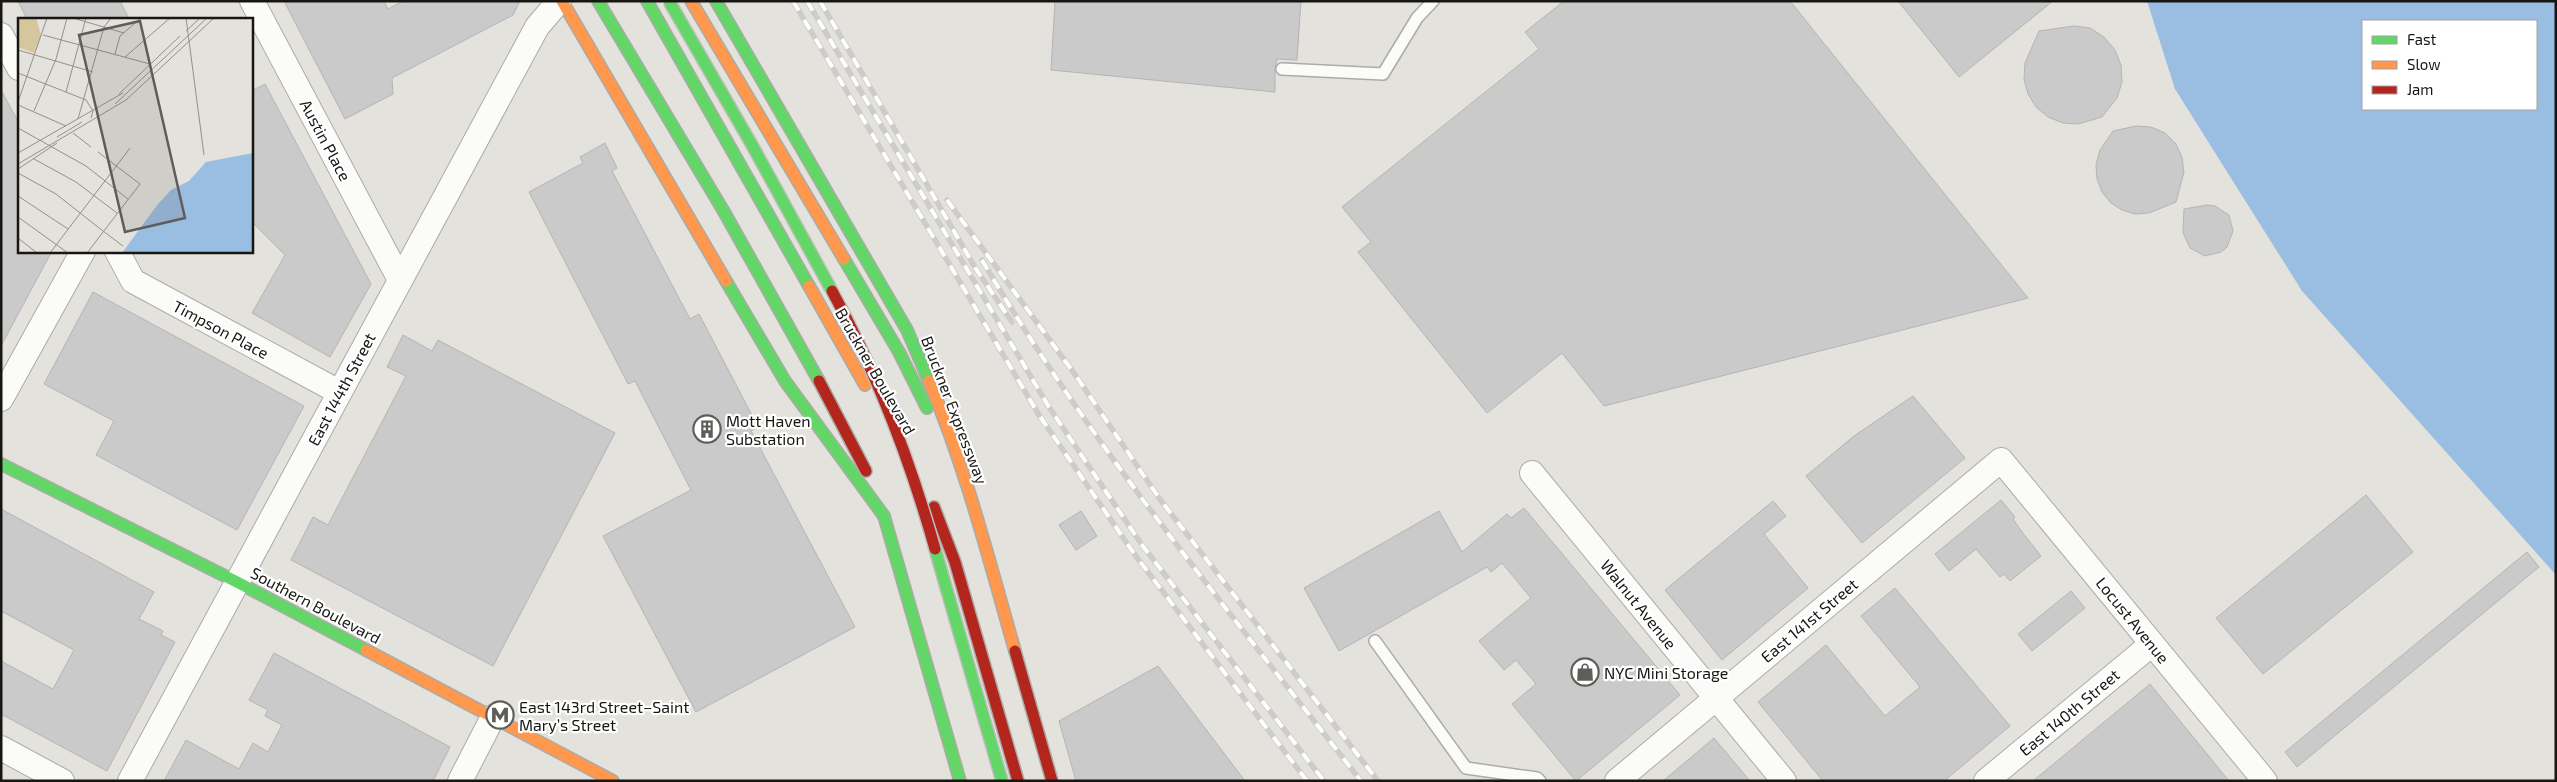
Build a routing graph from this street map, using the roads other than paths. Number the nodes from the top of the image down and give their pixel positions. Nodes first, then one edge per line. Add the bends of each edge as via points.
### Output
1 (252, 1) edge
2 (561, 1) edge
3 (598, 1) edge
4 (647, 1) edge
5 (669, 1) edge
6 (691, 1) edge
7 (716, 1) edge
8 (1433, 1) edge
9 (697, 12) junction
10 (1, 35) edge
11 (18, 66) edge
12 (1282, 69) dead end
13 (736, 158) junction
14 (82, 252) edge
15 (118, 252) edge
16 (400, 280) junction
17 (339, 392) junction
18 (1, 399) edge
19 (2002, 460) joint
20 (1, 464) edge
21 (1532, 473) dead end
22 (928, 492) junction
23 (947, 511) dead end
24 (884, 516) junction
25 (238, 582) junction
26 (1375, 641) dead end
27 (2152, 644) junction
28 (1716, 698) junction
29 (493, 718) junction
30 (1, 748) edge
31 (62, 781) edge
32 (130, 781) edge
33 (460, 781) edge
34 (613, 781) edge
35 (960, 781) edge
36 (1002, 781) edge
37 (1018, 781) edge
38 (1043, 781) edge
39 (1052, 781) edge
40 (1540, 781) edge
41 (1617, 781) edge
42 (1784, 781) edge
43 (1986, 781) edge
44 (2265, 781) edge

1 - 16 street, Austin Place
2 - 16 street, East 144th Street via 537,27
2 - 24 main road via 785,381
3 - 24 main road via 813,368 858,452
4 - 13 main road, Bruckner Boulevard
5 - 36 main road, bridge via 845,315 885,403 919,492
6 - 9 main road, Bruckner Boulevard
7 - 39 main road, Bruckner Expressway via 907,330 932,387 970,491
8 - 12 lane via 1417,18 1383,74
9 - 13 main road
9 - 38 main road, Bruckner Boulevard via 919,390 950,463
10 - 11 street
13 - 22 main road, Bruckner Boulevard
14 - 18 street
15 - 17 street, Timpson Place via 132,281
16 - 17 street, East 144th Street
17 - 25 street, East 144th Street
19 - 27 street, Locust Avenue
19 - 28 street, East 141st Street
20 - 25 main road, Southern Boulevard
21 - 28 street, Walnut Avenue
22 - 23 main road
22 - 37 main road, Bruckner Boulevard via 955,562
24 - 35 main road
25 - 29 main road, Southern Boulevard
25 - 32 street, East 144th Street
26 - 40 lane via 1466,768
27 - 43 street, East 140th Street
27 - 44 street, Locust Avenue
28 - 41 street, East 141st Street
28 - 42 street, Walnut Avenue
29 - 33 street
29 - 34 main road, Southern Boulevard
30 - 31 street

